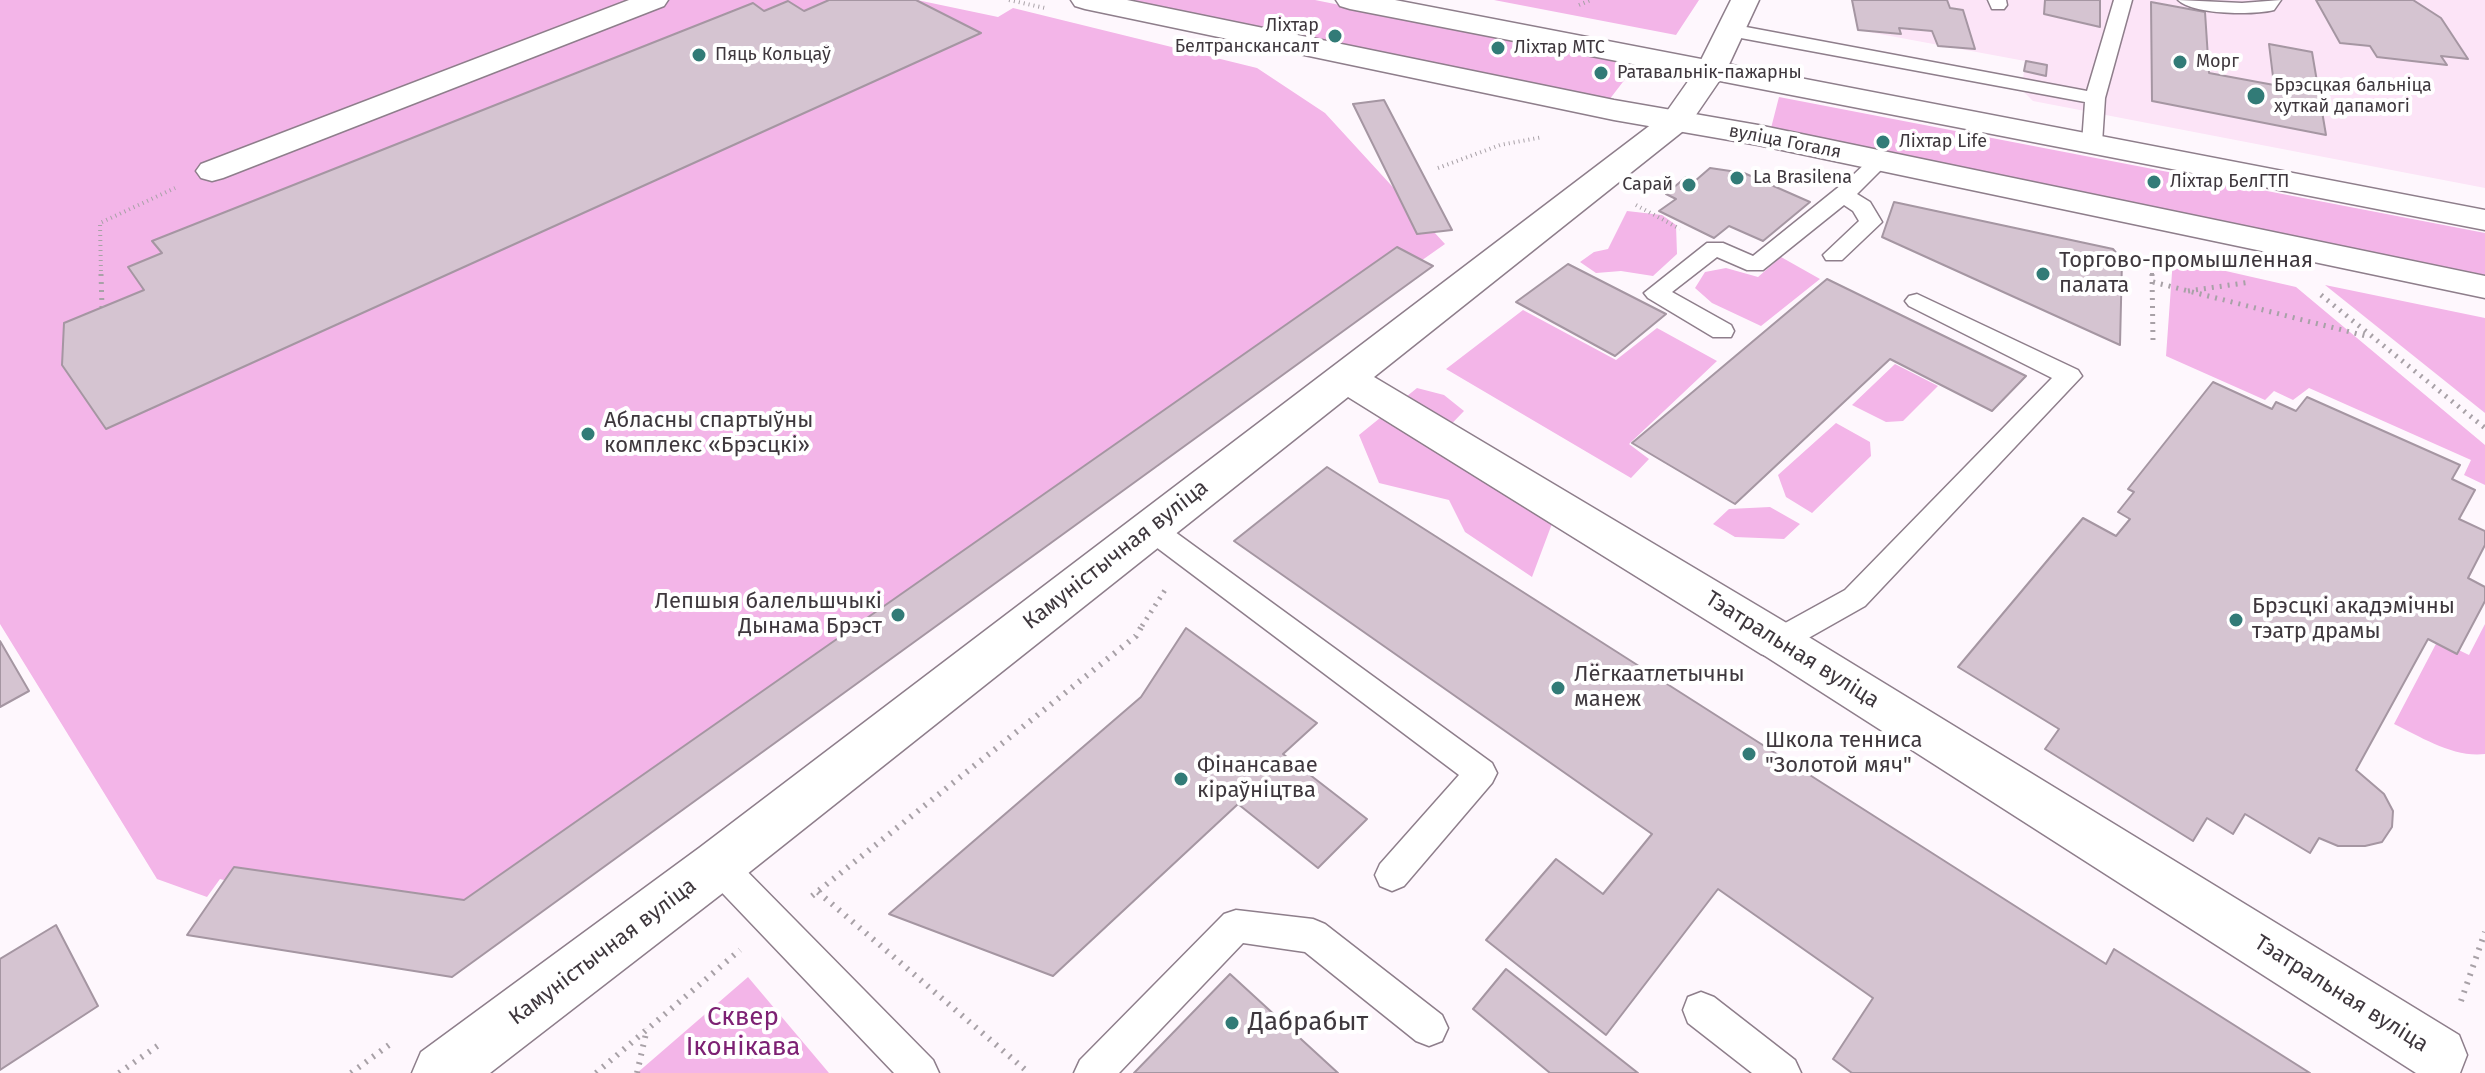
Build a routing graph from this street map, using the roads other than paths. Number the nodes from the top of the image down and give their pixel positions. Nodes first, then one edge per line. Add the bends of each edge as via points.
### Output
1 (654, 0) edge
2 (1085, 0) edge
3 (1350, 0) edge
4 (1745, 0) edge
5 (2123, 0) edge
6 (2187, 0) edge
7 (2272, 0) edge
8 (1730, 30) junction
9 (1711, 71) junction
10 (2095, 98) junction
11 (1676, 121) junction
12 (2092, 143) junction
13 (1879, 161) junction
14 (212, 171) road end
15 (1843, 195) junction
16 (2485, 220) edge
17 (1834, 255) dead end
18 (2485, 287) edge
19 (1917, 301) dead end
20 (1722, 331) dead end
21 (1345, 377) junction
22 (1150, 528) junction
23 (1778, 641) junction
24 (718, 865) junction
25 (1392, 875) dead end
26 (1701, 1010) dead end
27 (1429, 1028) dead end
28 (2439, 1055) dead end
29 (442, 1073) edge
30 (920, 1073) edge
31 (1093, 1073) edge
32 (1782, 1073) edge

1 - 14 street
2 - 11 main road, вуліца Гогаля
3 - 9 main road
4 - 8 main road, Камуністычная вуліца
5 - 10 lane
6 - 7 lane via 2242,9 2268,6
8 - 9 main road, Камуністычная вуліца
8 - 10 lane
9 - 11 main road, Камуністычная вуліца
9 - 12 main road
10 - 12 lane
11 - 13 main road, вуліца Гогаля
11 - 21 main road, Камуністычная вуліца
12 - 16 main road
13 - 15 lane
13 - 18 main road, вуліца Гогаля
15 - 17 lane via 1862,207 1871,222
15 - 20 lane via 1755,265 1715,248 1656,293
19 - 23 lane via 2069,376 1855,598
21 - 22 main road, Камуністычная вуліца
21 - 23 main road, Тэатральная вуліца
22 - 24 main road, Камуністычная вуліца
22 - 25 lane via 1481,773
23 - 28 street, Тэатральная вуліца
24 - 29 main road, Камуністычная вуліца
24 - 30 lane
26 - 32 lane
27 - 31 lane via 1313,936 1236,926

